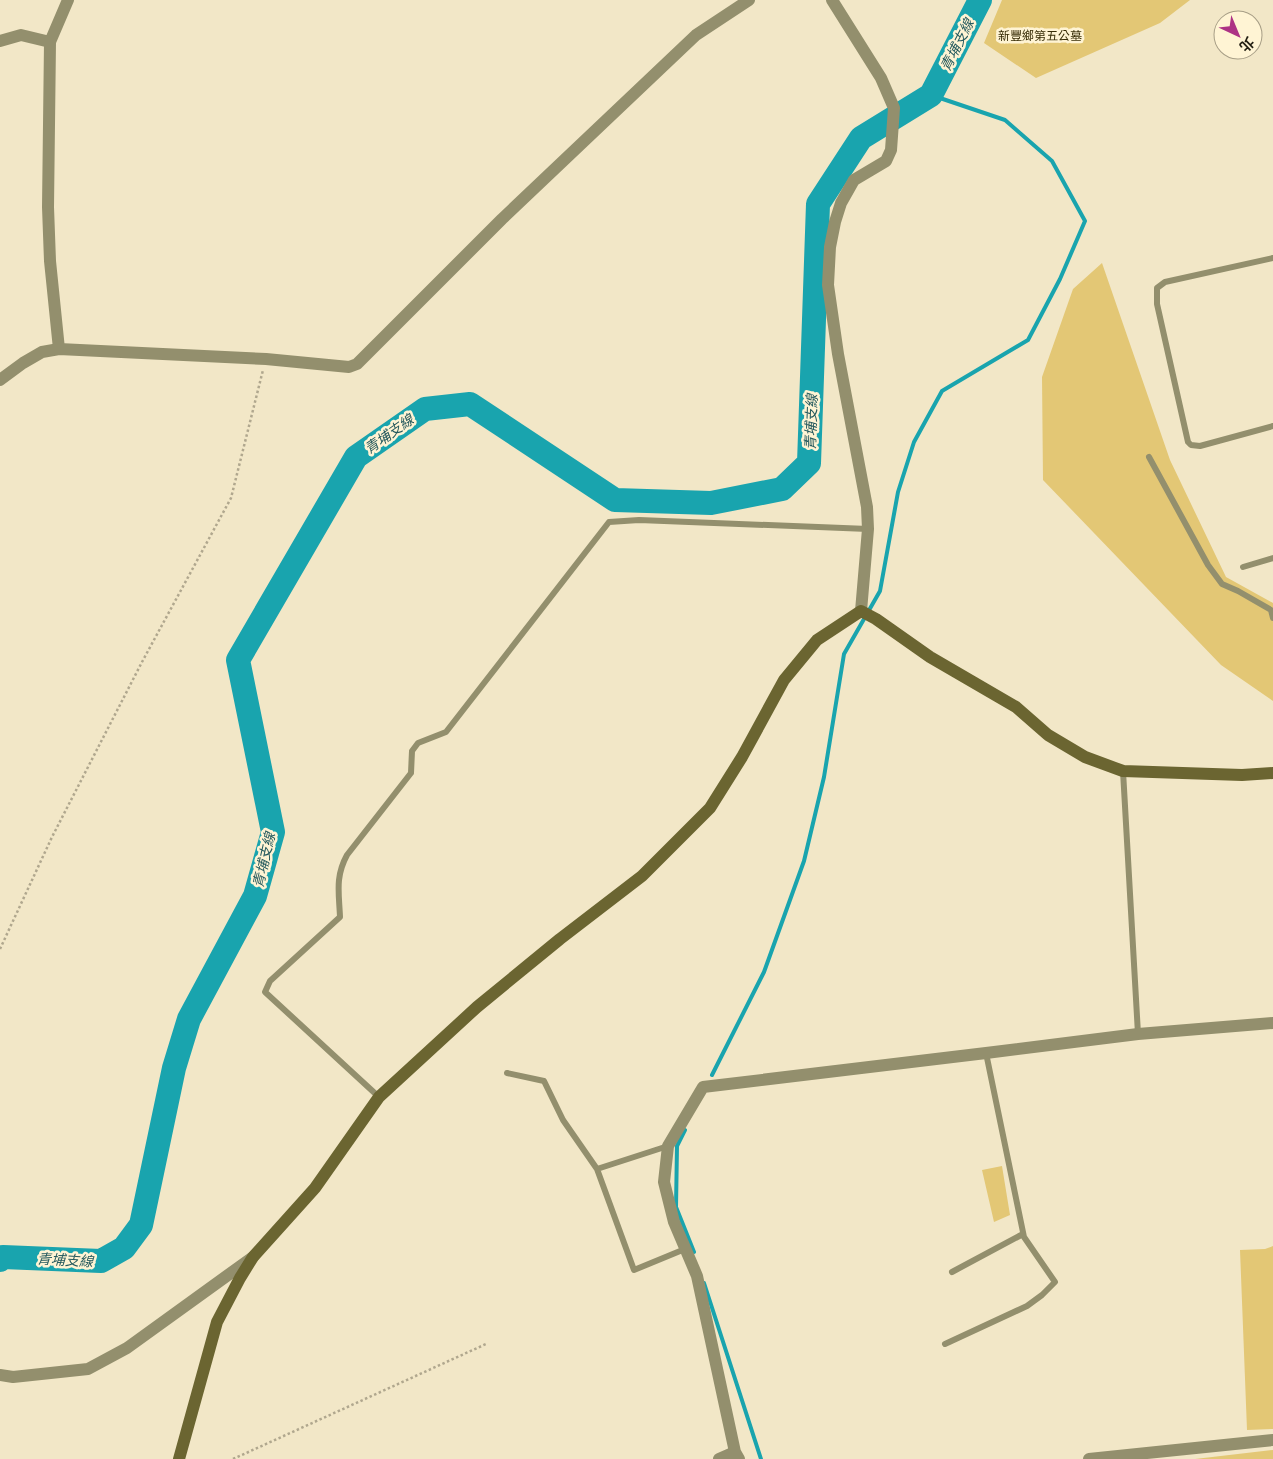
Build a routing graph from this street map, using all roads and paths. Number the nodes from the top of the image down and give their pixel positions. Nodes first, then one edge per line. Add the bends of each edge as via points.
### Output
1 (68, 0) edge
2 (749, 0) edge
3 (832, 0) edge
4 (0, 41) edge
5 (50, 42) junction
6 (1273, 258) edge
7 (59, 349) junction
8 (266, 359) junction
9 (0, 380) edge
10 (1273, 426) edge
11 (1149, 457) dead end
12 (868, 529) junction
13 (1273, 558) edge
14 (1243, 567) dead end
15 (860, 611) junction
16 (1273, 618) edge
17 (1123, 771) junction
18 (1273, 773) edge
19 (0, 949) edge
20 (1273, 1023) edge
21 (1138, 1034) junction
22 (986, 1053) junction
23 (506, 1073) dead end
24 (379, 1097) junction
25 (668, 1146) junction
26 (597, 1169) junction
27 (1023, 1234) junction
28 (685, 1249) junction
29 (253, 1257) junction
30 (952, 1272) dead end
31 (486, 1344) dead end
32 (945, 1344) dead end
33 (0, 1375) edge
34 (1273, 1440) edge
35 (737, 1455) edge
36 (179, 1459) edge
37 (233, 1459) edge
38 (719, 1459) edge
39 (1089, 1459) edge

1 - 5 street
2 - 8 street via 696,34 502,219 357,364 349,367
3 - 12 street via 881,78 894,110 891,148 886,161 854,180 841,203 830,248 828,285 867,507
4 - 5 street via 21,35
5 - 7 street via 48,207
6 - 10 lane via 1165,282 1157,288 1157,304 1188,442 1200,446
7 - 8 street
7 - 9 street via 42,352
8 - 19 path via 231,498 52,837
11 - 16 lane via 1208,565 1222,584 1271,610
12 - 15 street
12 - 24 lane via 639,520 609,522 446,732 418,743 412,751 411,773 341,866 338,880 340,918 270,981 265,992
13 - 14 lane
15 - 17 street via 930,658 1016,707 1048,735 1085,757
15 - 24 street via 817,640 784,680 742,757 704,815 642,876 478,1007
17 - 18 street
17 - 21 lane
20 - 21 street
21 - 22 street
22 - 25 street via 703,1087
22 - 27 lane
23 - 26 lane via 544,1081 563,1120
24 - 29 street via 316,1188
25 - 26 lane
25 - 28 street via 664,1182
26 - 28 lane via 634,1270
27 - 30 lane
27 - 32 lane via 1055,1282 1027,1306
28 - 35 street via 697,1276
29 - 33 street via 127,1348 88,1369 13,1377
29 - 36 street via 217,1322
31 - 37 path
34 - 39 street
35 - 38 street

